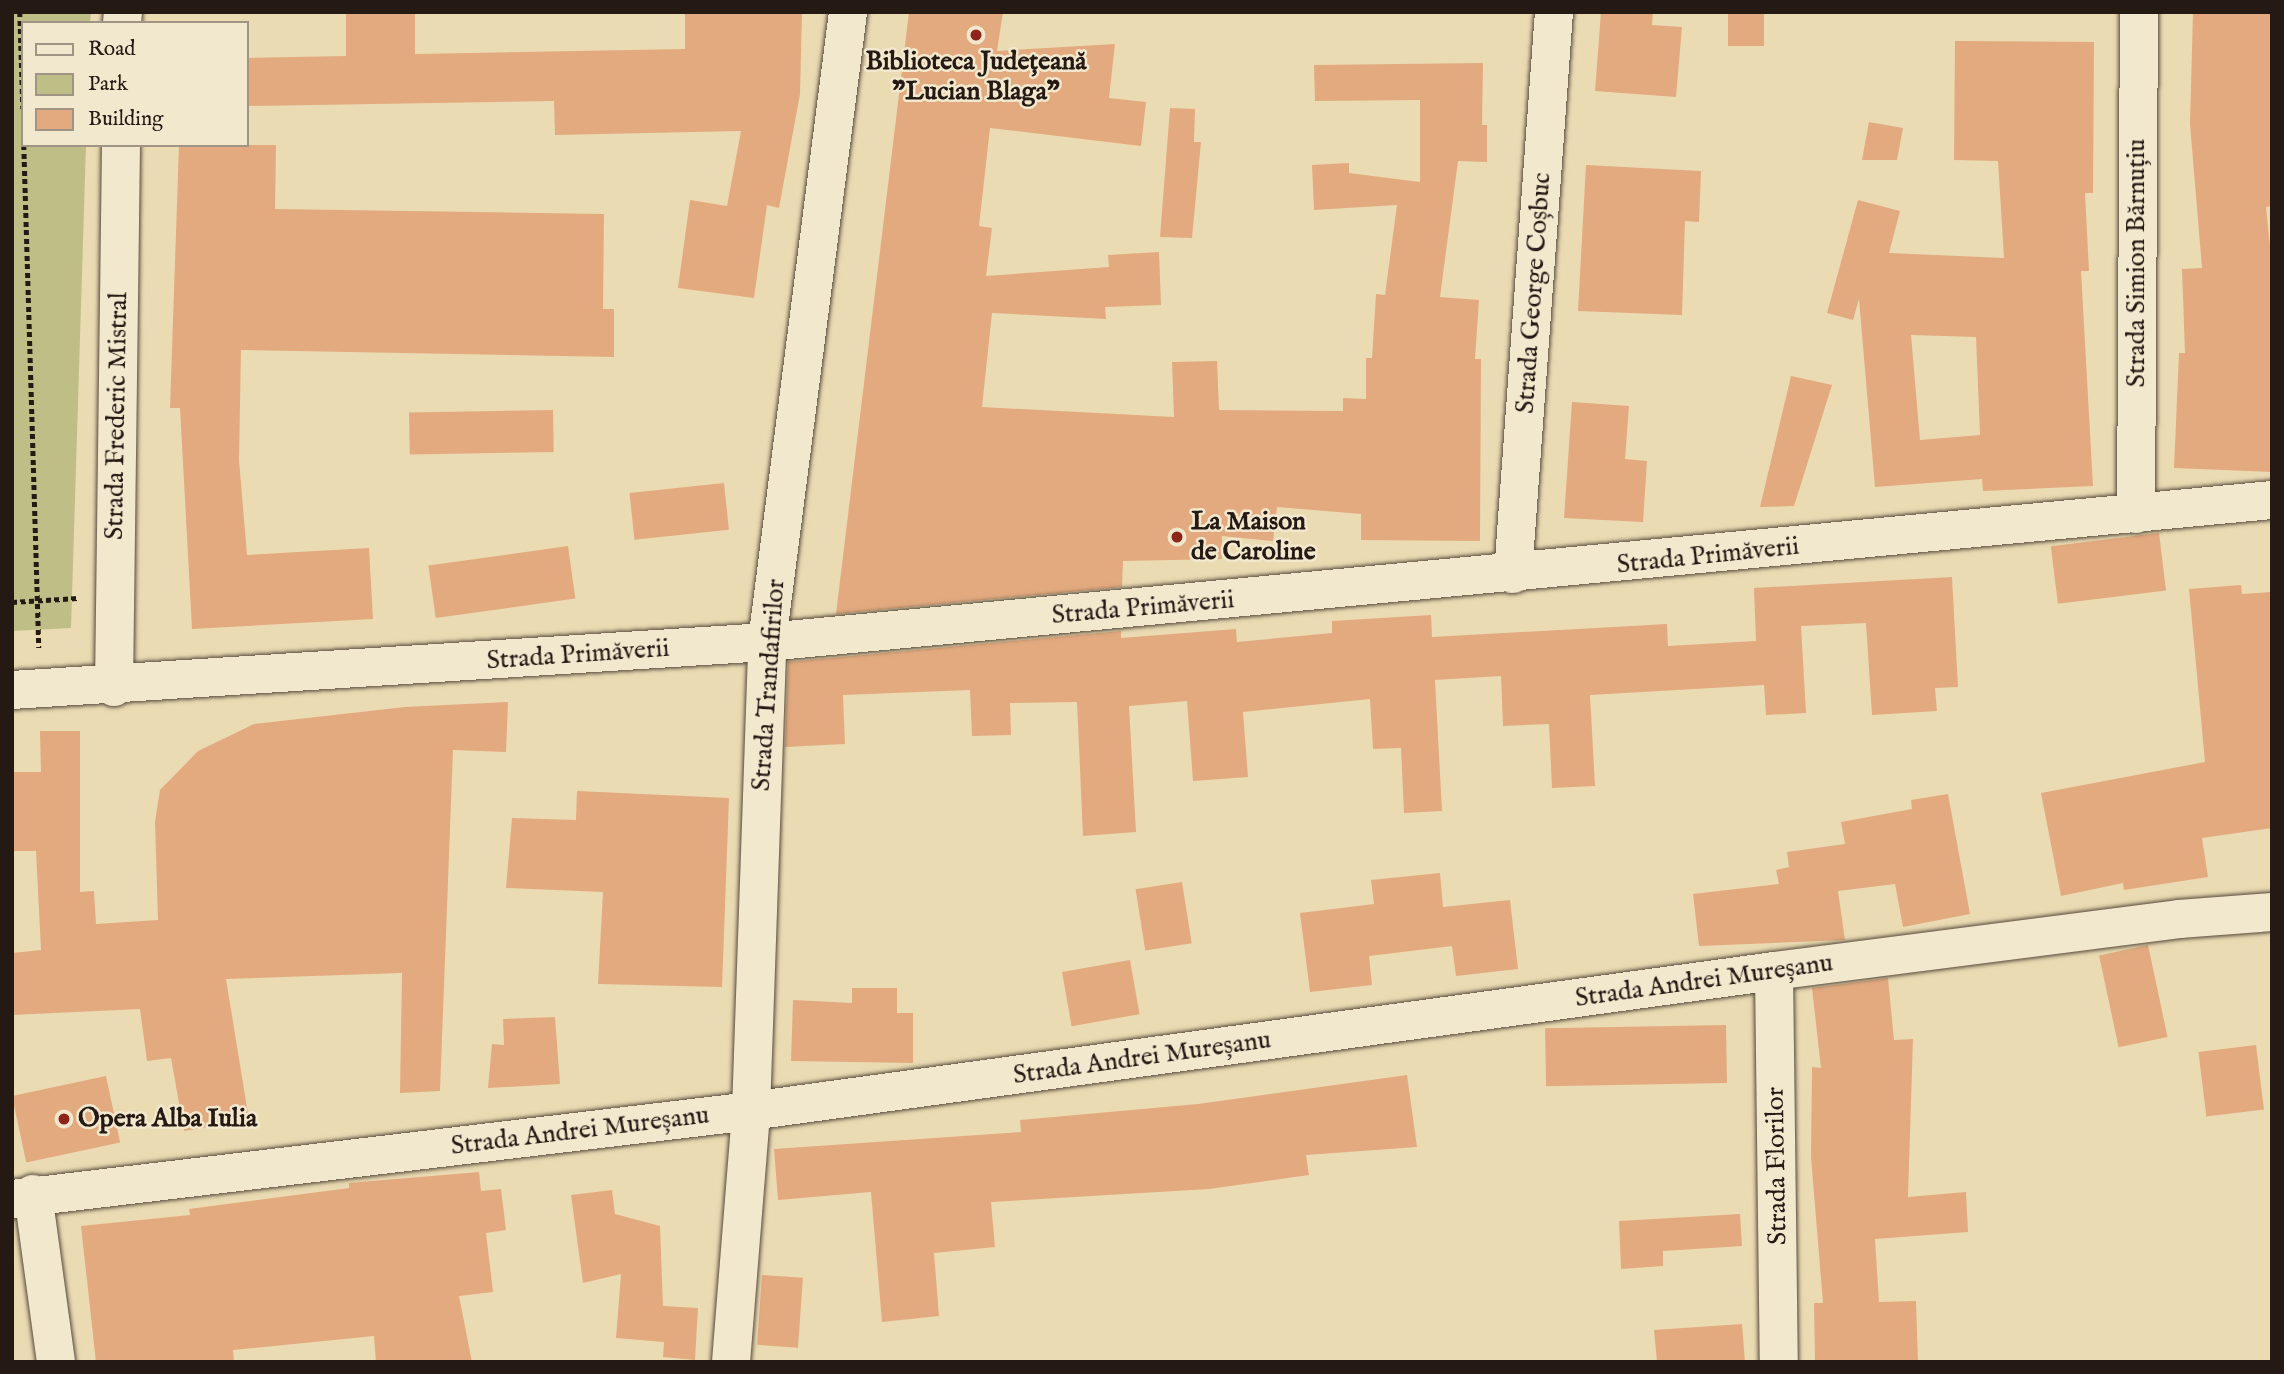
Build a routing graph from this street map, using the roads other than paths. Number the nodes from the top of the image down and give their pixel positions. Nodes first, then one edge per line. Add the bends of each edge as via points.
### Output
1 (848, 12) edge
2 (1554, 12) edge
3 (2139, 12) edge
4 (121, 147) edge
5 (2272, 500) edge
6 (2136, 514) junction
7 (1513, 574) junction
8 (767, 642) junction
9 (114, 687) junction
10 (26, 690) edge
11 (2272, 912) edge
12 (1774, 971) junction
13 (751, 1111) junction
14 (22, 1196) edge
15 (56, 1362) edge
16 (731, 1362) edge
17 (1779, 1362) edge

1 - 8 street, Strada Trandafirilor
2 - 7 street, Strada George Coșbuc
3 - 6 street, Strada Simion Bărnuțiu
4 - 9 street, Strada Frederic Mistral
5 - 6 street, Strada Primăverii
6 - 7 street, Strada Primăverii
7 - 8 street, Strada Primăverii
8 - 9 street, Strada Primăverii
8 - 13 street, Strada Trandafirilor
9 - 10 street, Strada Primăverii
11 - 12 street, Strada Andrei Mureșanu via 2179,919
12 - 13 street, Strada Andrei Mureșanu
12 - 17 street, Strada Florilor
13 - 14 street, Strada Andrei Mureșanu
13 - 16 street, Strada Trandafirilor
14 - 15 street

